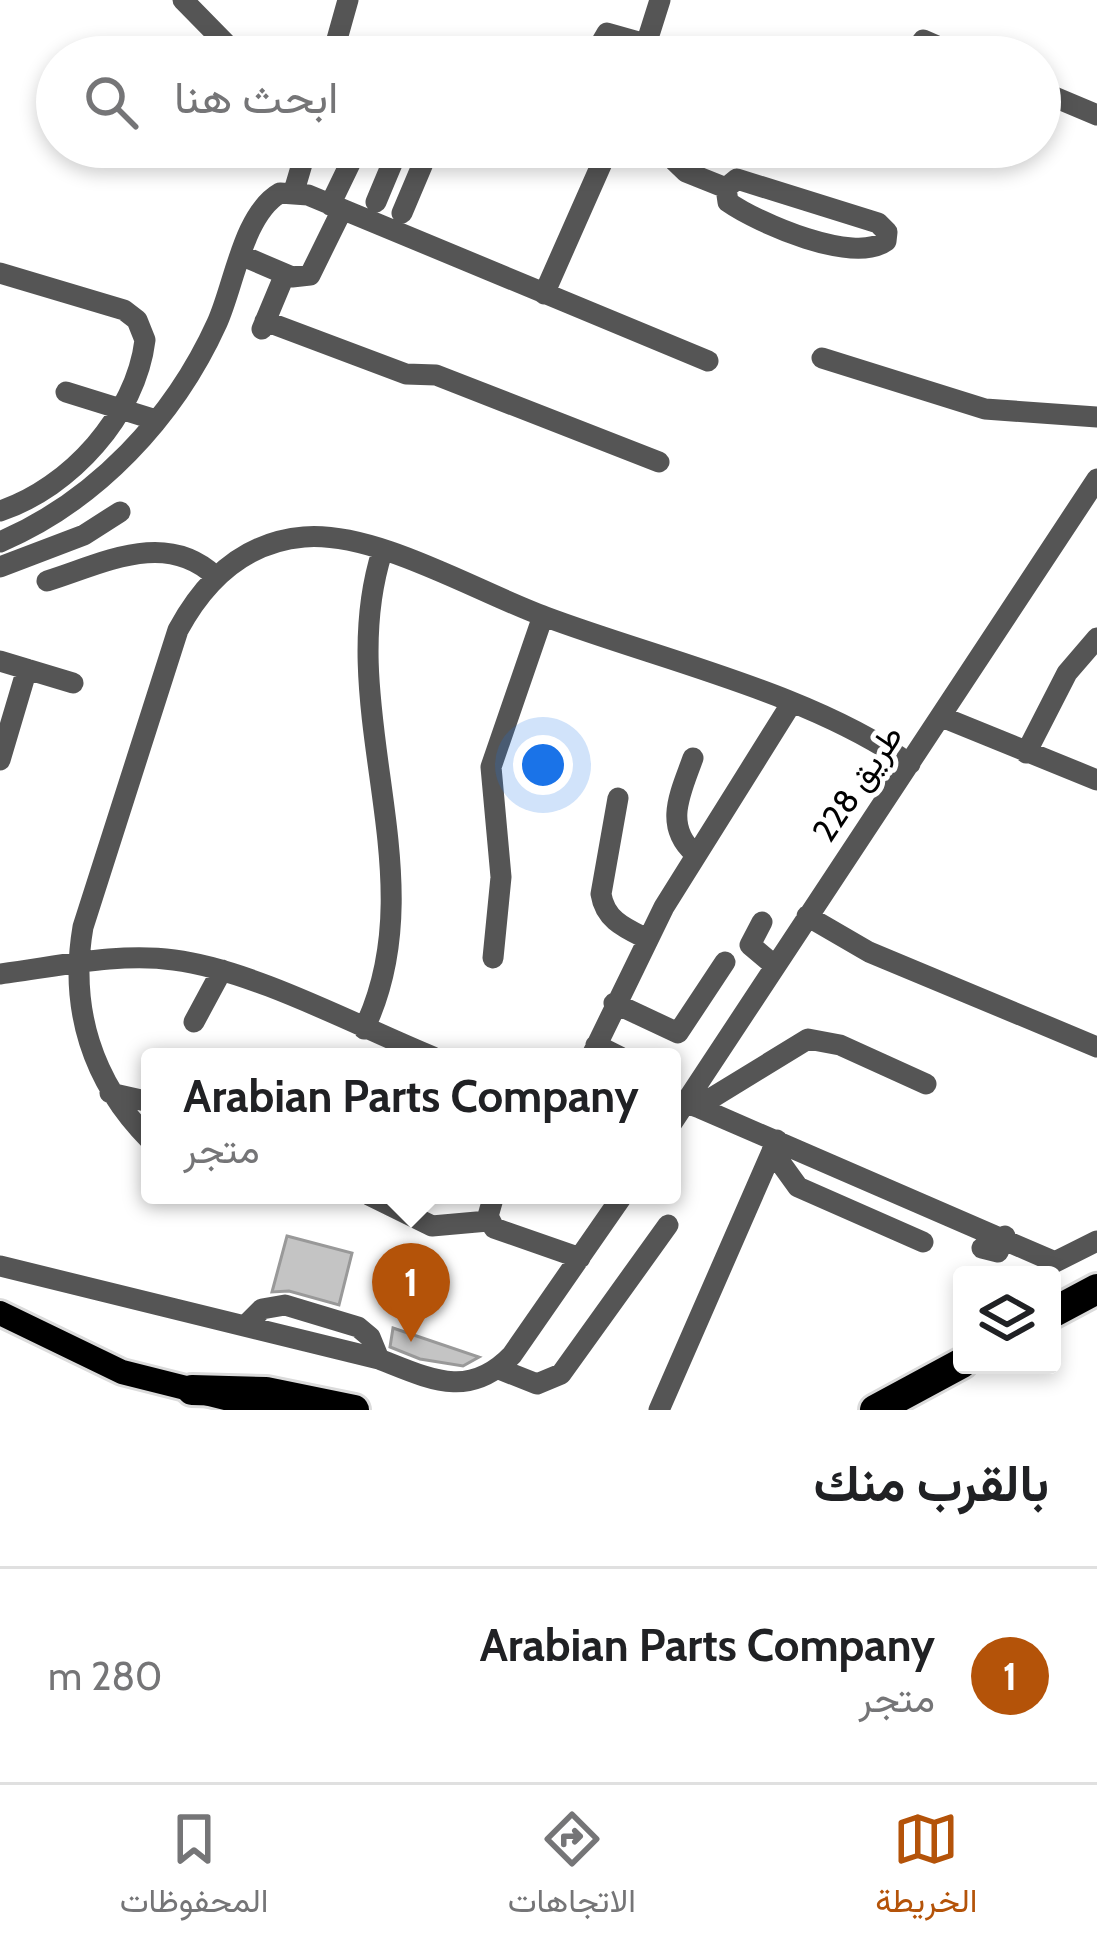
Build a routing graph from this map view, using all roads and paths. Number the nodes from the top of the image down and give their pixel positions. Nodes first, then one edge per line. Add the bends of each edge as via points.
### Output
1 (183, 0) edge
2 (348, 0) edge
3 (661, 0) edge
4 (218, 36) edge
5 (338, 36) edge
6 (649, 36) edge
7 (1061, 100) edge
8 (1097, 115) edge
9 (301, 168) edge
10 (350, 168) edge
11 (393, 168) edge
12 (421, 168) edge
13 (600, 168) edge
14 (682, 168) edge
15 (726, 188) junction
16 (294, 191) junction
17 (376, 202) dead end
18 (336, 207) junction
19 (402, 213) dead end
20 (243, 256) junction
21 (0, 273) edge
22 (285, 274) junction
23 (544, 295) junction
24 (822, 358) dead end
25 (708, 361) dead end
26 (66, 392) dead end
27 (120, 405) junction
28 (1097, 417) edge
29 (156, 420) junction
30 (659, 462) dead end
31 (1097, 479) edge
32 (0, 511) edge
33 (120, 512) dead end
34 (39, 524) junction
35 (0, 542) edge
36 (52, 548) junction
37 (382, 552) junction
38 (0, 568) edge
39 (215, 576) junction
40 (47, 581) dead end
41 (543, 616) junction
42 (1097, 638) edge
43 (0, 661) edge
44 (27, 669) junction
45 (74, 683) dead end
46 (791, 704) junction
47 (942, 717) junction
48 (1027, 753) junction
49 (693, 758) dead end
50 (0, 760) edge
51 (910, 764) junction
52 (1097, 780) edge
53 (618, 798) dead end
54 (694, 853) junction
55 (808, 916) junction
56 (762, 922) dead end
57 (647, 939) junction
58 (493, 958) dead end
59 (725, 962) dead end
60 (76, 965) junction
61 (775, 966) junction
62 (222, 970) junction
63 (0, 974) edge
64 (614, 1004) junction
65 (194, 1022) dead end
66 (364, 1029) junction
67 (1097, 1047) edge
68 (411, 1048) edge
69 (594, 1048) edge
70 (926, 1084) dead end
71 (110, 1093) junction
72 (141, 1100) edge
73 (692, 1105) junction
74 (681, 1115) edge
75 (141, 1129) edge
76 (774, 1146) junction
77 (388, 1204) edge
78 (492, 1204) edge
79 (617, 1204) edge
80 (488, 1221) junction
81 (668, 1225) dead end
82 (1005, 1236) junction
83 (1097, 1241) edge
84 (923, 1242) dead end
85 (982, 1247) dead end
86 (580, 1258) junction
87 (0, 1266) edge
88 (1097, 1289) edge
89 (1061, 1308) edge
90 (0, 1313) edge
91 (953, 1368) edge
92 (499, 1369) junction
93 (192, 1390) junction
94 (273, 1410) edge
95 (354, 1410) edge
96 (659, 1410) edge
97 (875, 1410) edge

1 - 4 lane
2 - 5 lane
3 - 6 lane
7 - 8 lane
9 - 16 lane
10 - 18 lane
11 - 17 lane
12 - 19 lane
13 - 23 lane
14 - 15 lane
15 - 15 lane via 734,206 794,235 863,248 886,241 878,223 737,179
16 - 18 lane
16 - 20 lane via 268,200
18 - 22 lane via 314,272
18 - 23 lane
20 - 22 lane
20 - 29 lane via 211,335
21 - 27 lane via 137,320 145,346
22 - 30 lane via 263,325 406,374 433,374
23 - 25 lane
24 - 28 lane via 985,409
26 - 27 lane
27 - 29 lane
27 - 32 lane via 69,472
29 - 34 lane via 100,481
31 - 47 lane, طريق 228
33 - 36 lane
34 - 35 lane
34 - 36 lane
36 - 38 lane
37 - 39 lane via 305,537 257,549
37 - 41 lane
37 - 66 lane via 365,652 392,903 384,974
39 - 40 lane via 195,560 158,550
39 - 60 lane via 178,630
41 - 46 lane
41 - 58 lane via 491,767 501,878
42 - 48 lane via 1067,673
43 - 44 lane
44 - 45 lane
44 - 50 lane
46 - 51 lane via 865,734
46 - 54 lane
47 - 48 lane
47 - 51 lane, طريق 228
48 - 52 lane
49 - 54 lane via 675,815
51 - 55 lane, طريق 228
53 - 57 lane via 603,909
54 - 57 lane
55 - 61 lane, طريق 228
55 - 67 lane via 869,952
56 - 61 lane via 750,945
57 - 64 lane
59 - 64 lane via 678,1034
60 - 62 lane via 139,957
60 - 63 lane
60 - 71 lane via 87,1037
61 - 73 lane, طريق 228
62 - 65 lane
62 - 66 lane
64 - 69 lane
66 - 68 lane
70 - 73 lane via 808,1039
71 - 72 lane
71 - 75 lane
73 - 74 lane, طريق 228
73 - 76 lane
76 - 82 lane
76 - 84 lane via 804,1191
76 - 96 lane
77 - 80 lane via 433,1226
78 - 80 lane
79 - 86 lane
80 - 86 lane
81 - 92 lane via 561,1374 537,1384
82 - 83 lane via 1055,1262
82 - 85 lane via 998,1252
86 - 92 lane
87 - 92 lane via 379,1359 452,1385
88 - 89 highway
90 - 93 main road via 102,1365
91 - 97 highway
93 - 94 main road
93 - 95 highway via 266,1392

